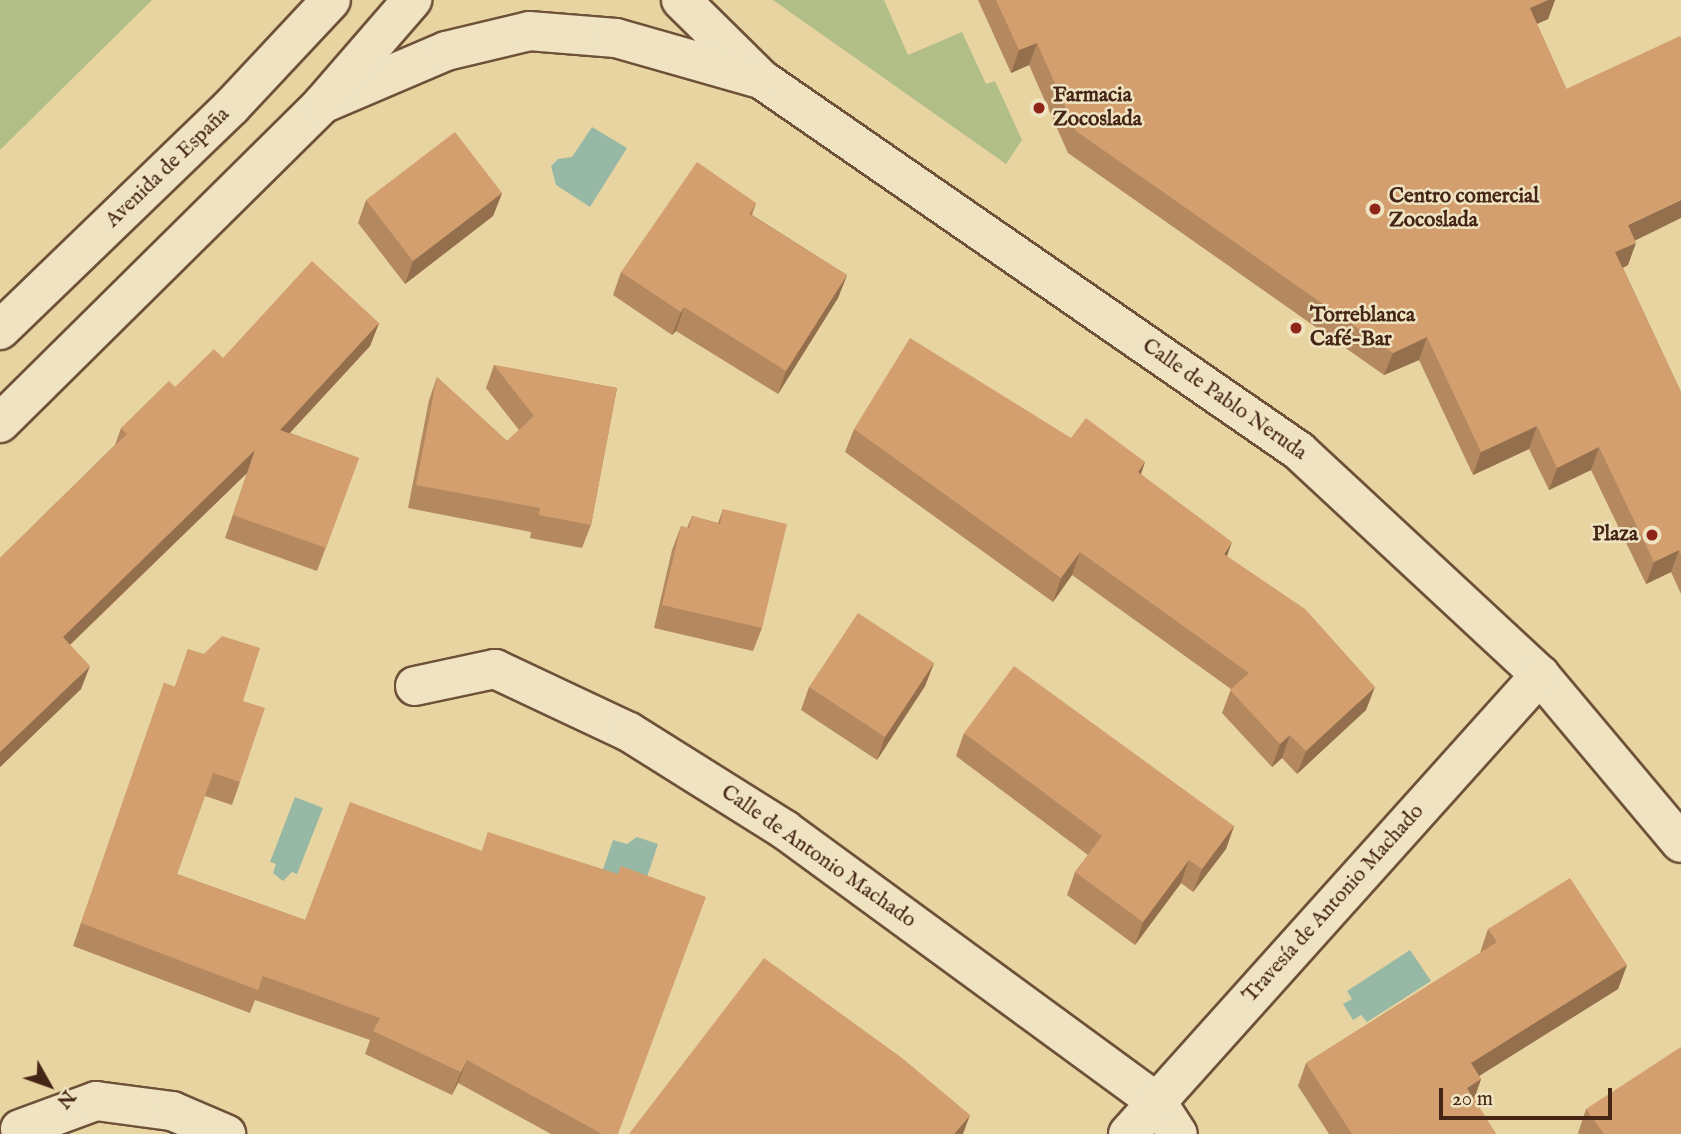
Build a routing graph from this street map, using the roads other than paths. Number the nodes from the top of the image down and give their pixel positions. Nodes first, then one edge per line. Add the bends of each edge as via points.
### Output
1 (331, 0) edge
2 (412, 0) edge
3 (696, 9) edge
4 (761, 79) junction
5 (322, 104) junction
6 (0, 330) edge
7 (0, 423) edge
8 (1540, 675) junction
9 (415, 686) dead end
10 (1681, 843) edge
11 (1157, 1102) junction
12 (20, 1129) dead end
13 (226, 1134) edge
14 (1128, 1134) edge
15 (1178, 1134) edge

1 - 6 street, Avenida de España via 231,107
2 - 5 street
3 - 4 street, Calle de Pablo Neruda
4 - 5 street via 616,38 529,31 446,51
4 - 8 street, Calle de Pablo Neruda via 1300,451
5 - 7 street
8 - 10 street, Calle de Pablo Neruda
8 - 11 street, Travesía de Antonio Machado
9 - 11 street, Calle de Antonio Machado via 495,669 629,732 785,830
11 - 14 street, Travesía de Antonio Machado
11 - 15 street, Calle de Antonio Machado
12 - 13 street via 96,1101 172,1111

